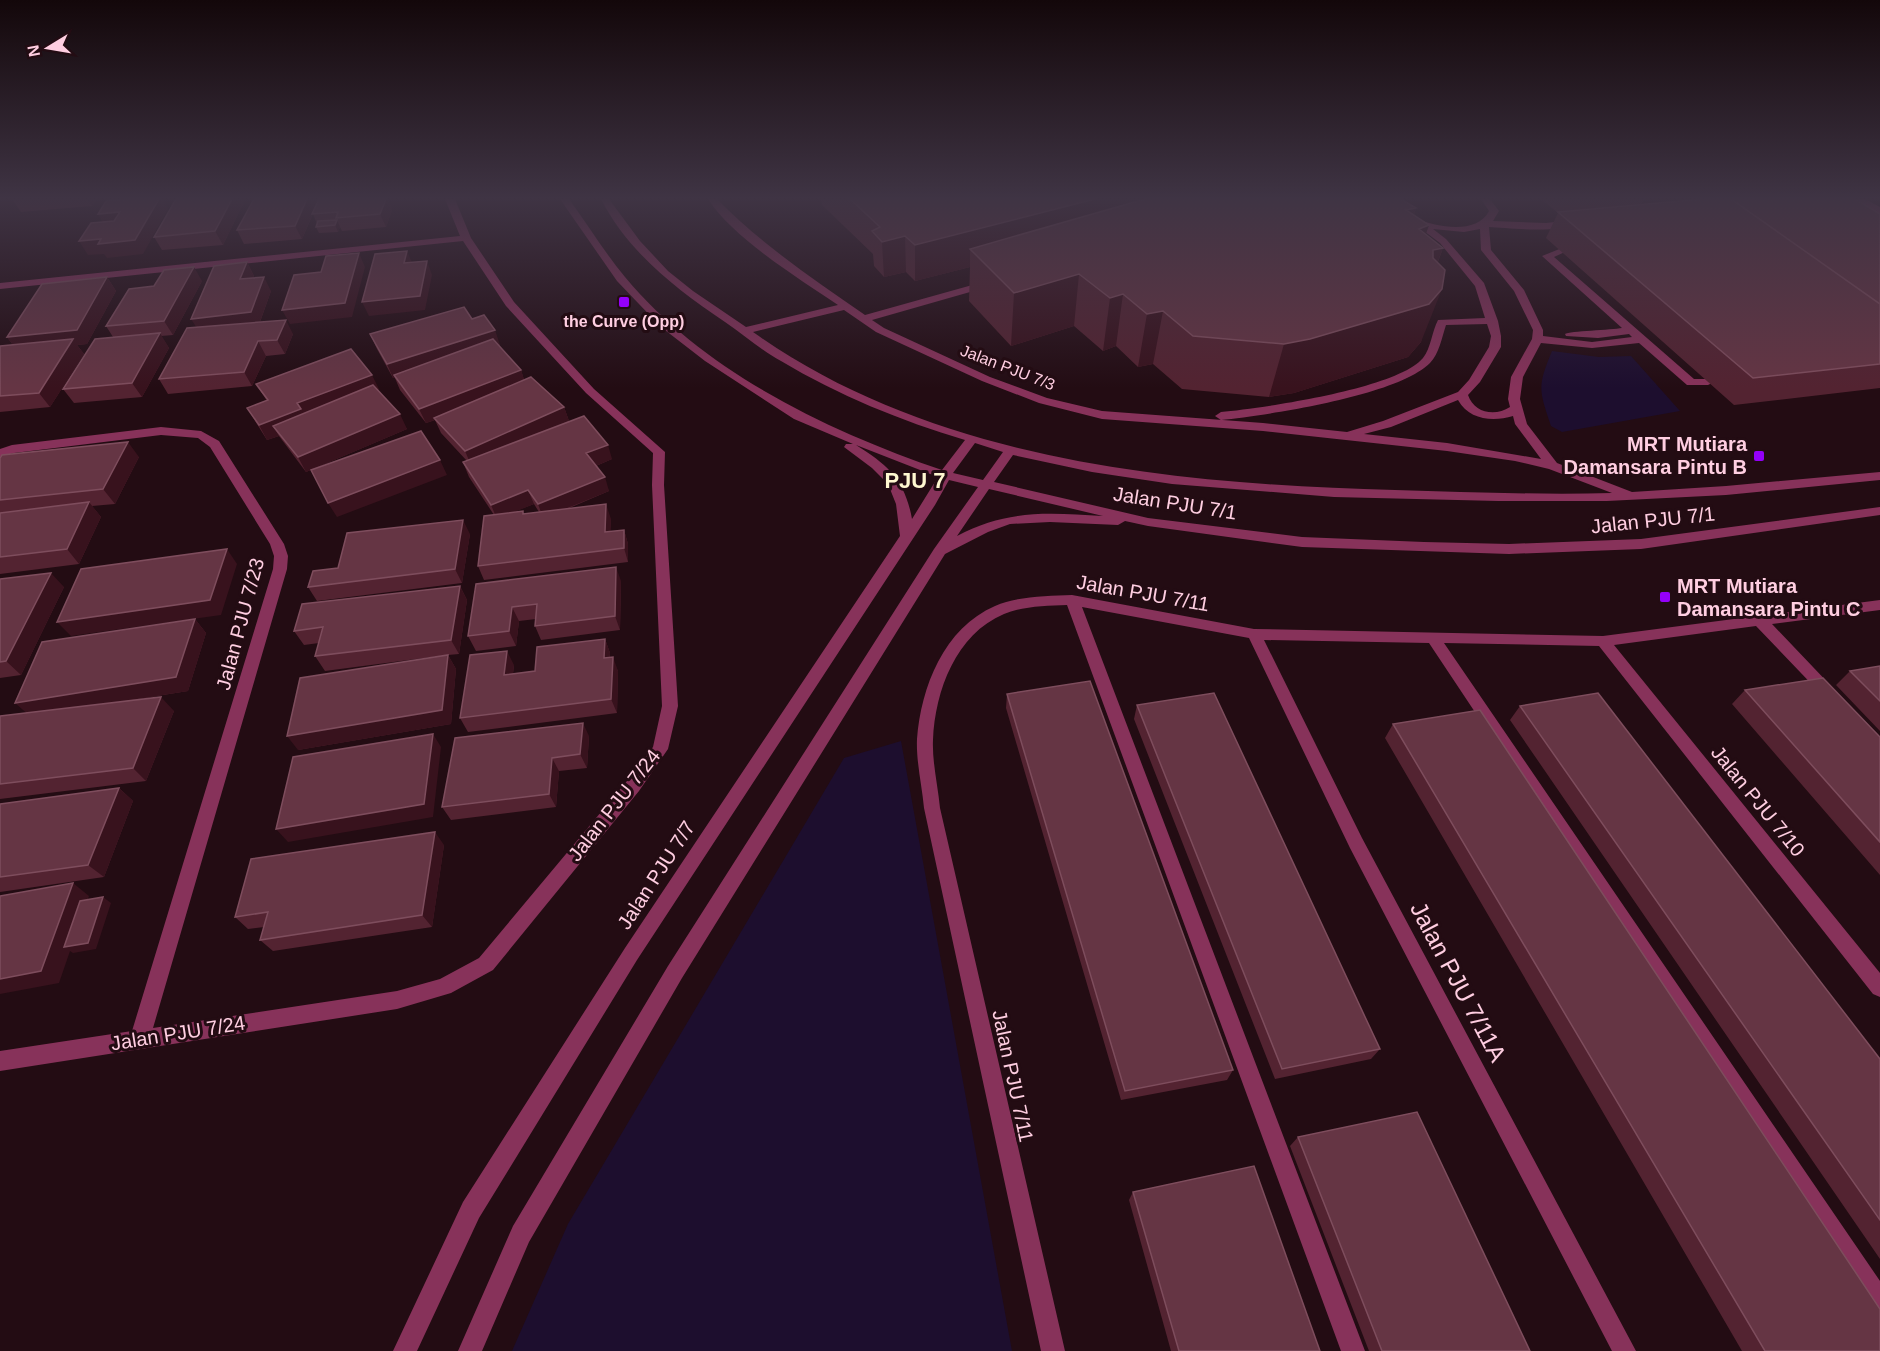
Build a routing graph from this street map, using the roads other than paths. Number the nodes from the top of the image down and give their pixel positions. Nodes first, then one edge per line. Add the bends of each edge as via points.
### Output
1 (233, 262) edge
2 (482, 262) edge
3 (609, 262) edge
4 (654, 262) edge
5 (782, 262) edge
6 (1461, 262) edge
7 (1496, 262) edge
8 (1554, 262) edge
9 (998, 281) edge
10 (0, 286) edge
11 (844, 307) junction
12 (862, 319) junction
13 (1492, 321) junction
14 (1632, 330) junction
15 (745, 331) junction
16 (1537, 334) junction
17 (1642, 339) junction
18 (1708, 382) dead end
19 (1462, 394) junction
20 (1516, 409) junction
21 (798, 416) junction
22 (1155, 419) junction
23 (1343, 436) junction
24 (971, 440) junction
25 (1011, 449) junction
26 (0, 453) edge
27 (1553, 466) junction
28 (945, 476) junction
29 (1880, 476) edge
30 (987, 484) junction
31 (1634, 496) junction
32 (1880, 511) edge
33 (1148, 522) junction
34 (907, 536) junction
35 (939, 552) junction
36 (1072, 600) junction
37 (1880, 605) edge
38 (1760, 621) junction
39 (1254, 634) junction
40 (1433, 638) junction
41 (1603, 641) junction
42 (1840, 705) edge
43 (1880, 988) edge
44 (140, 1038) junction
45 (0, 1061) edge
46 (1880, 1300) edge
47 (405, 1351) edge
48 (470, 1351) edge
49 (1053, 1351) edge
50 (1353, 1351) edge
51 (1624, 1351) edge

1 - 10 street
2 - 44 street, Jalan PJU 7/24 via 510,304 590,391 659,452 670,706 660,749 486,964 444,987 397,1000
3 - 21 street, Jalan PJU 7/1 via 665,325 709,359
4 - 15 street, Jalan PJU 7/1 via 676,283
5 - 11 street, Jalan PJU 7/3
6 - 13 street, Jalan PJU 7/3 via 1480,285
7 - 16 street via 1519,290
8 - 14 street
9 - 12 street
11 - 12 street, Jalan PJU 7/3
11 - 15 street
12 - 22 street, Jalan PJU 7/3 via 975,374 1043,401 1102,415
13 - 19 street, Jalan PJU 7/3 via 1495,347
13 - 22 street via 1440,319 1427,361 1400,378 1361,390 1239,415
14 - 16 street via 1588,335
14 - 17 street
15 - 24 street, Jalan PJU 7/1 via 786,360 839,387
16 - 17 street via 1592,345
16 - 20 street via 1517,377
17 - 18 street via 1691,382
19 - 20 street via 1462,400 1478,413 1502,417
19 - 23 street, Jalan PJU 7/3
20 - 27 street via 1521,424
21 - 28 street, Jalan PJU 7/1
21 - 34 street via 891,476 905,505
22 - 23 street, Jalan PJU 7/3
23 - 27 street, Jalan PJU 7/3 via 1447,447
24 - 25 street, Jalan PJU 7/1
24 - 28 street, Jalan PJU 7/7
25 - 30 street
25 - 31 street, Jalan PJU 7/1 via 1092,470 1223,486 1360,494
26 - 44 street, Jalan PJU 7/23 via 161,431 201,435 215,444 281,556 277,581
27 - 31 street, Jalan PJU 7/3
28 - 30 street, Jalan PJU 7/1
28 - 34 street, Jalan PJU 7/7
29 - 31 street, Jalan PJU 7/1
30 - 33 street, Jalan PJU 7/1
30 - 35 street
32 - 33 street, Jalan PJU 7/1 via 1641,544 1509,549 1302,542
33 - 35 street via 1009,520 984,528
34 - 47 street, Jalan PJU 7/7 via 631,954 471,1210
35 - 48 street via 675,972 574,1143 521,1234
36 - 39 street, Jalan PJU 7/11
36 - 49 street, Jalan PJU 7/11 via 1033,602 999,610 970,629 946,658 932,698 925,740 932,808
36 - 50 street
37 - 38 street, Jalan PJU 7/11
38 - 41 street, Jalan PJU 7/11
38 - 42 street
39 - 40 street, Jalan PJU 7/11
39 - 51 street, Jalan PJU 7/11A via 1356,843
40 - 41 street, Jalan PJU 7/11
40 - 46 street
41 - 43 street, Jalan PJU 7/10
44 - 45 street, Jalan PJU 7/24

